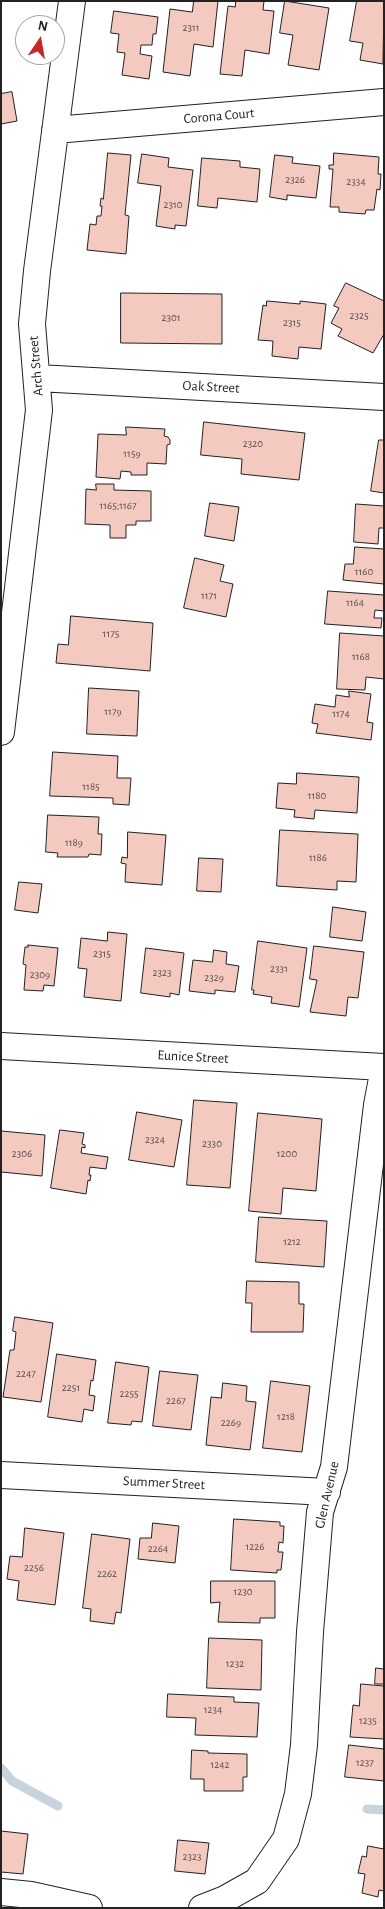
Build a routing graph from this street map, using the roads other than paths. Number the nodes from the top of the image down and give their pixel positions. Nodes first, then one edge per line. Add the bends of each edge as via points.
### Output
1 (72, 1) edge
2 (384, 102) edge
3 (55, 130) junction
4 (38, 378) junction
5 (384, 396) edge
6 (1, 732) edge
7 (1, 1046) edge
8 (384, 1068) edge
9 (1, 1475) edge
10 (326, 1492) junction
11 (1, 1892) edge
12 (89, 1908) edge
13 (202, 1908) edge

1 - 3 street, Arch Street
2 - 3 street, Corona Court
3 - 4 street, Arch Street via 32,324
4 - 5 street, Oak Street
4 - 6 street, Arch Street via 39,410
7 - 8 street, Eunice Street
8 - 10 street, Glen Avenue via 334,1467
9 - 10 street, Summer Street
10 - 13 street, Glen Avenue via 320,1512 316,1551 303,1755 298,1794 286,1839 257,1881
11 - 12 street

